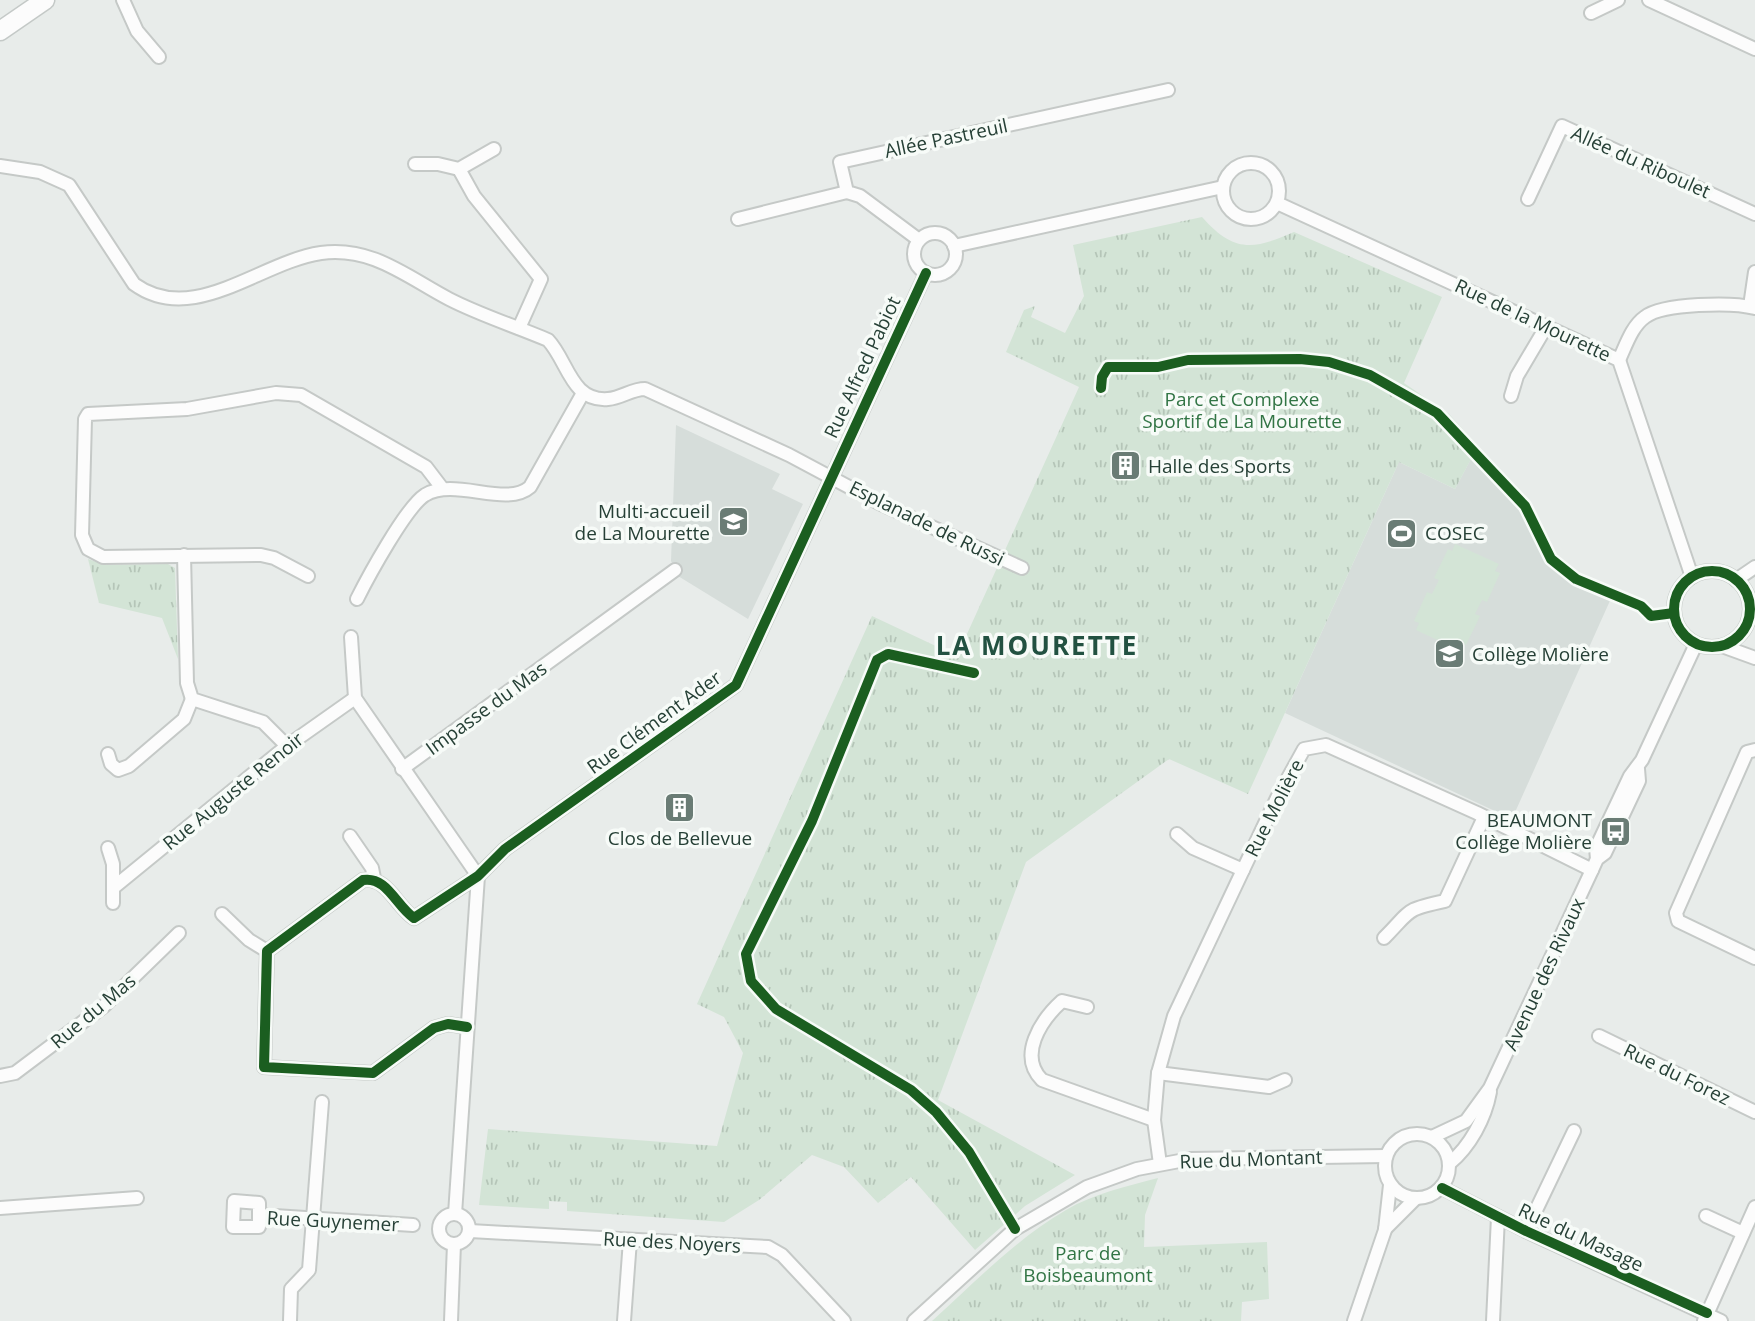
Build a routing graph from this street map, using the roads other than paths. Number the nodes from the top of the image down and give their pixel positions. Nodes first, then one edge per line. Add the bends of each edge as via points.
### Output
1 (45, 0) edge
2 (123, 0) edge
3 (1618, 0) edge
4 (1649, 0) edge
5 (1591, 13) dead end
6 (0, 31) edge
7 (1755, 50) edge
8 (159, 58) dead end
9 (1168, 90) dead end
10 (494, 149) dead end
11 (415, 164) dead end
12 (0, 166) edge
13 (459, 169) junction
14 (1223, 187) junction
15 (847, 192) junction
16 (1528, 199) dead end
17 (1277, 203) junction
18 (1755, 214) edge
19 (738, 219) dead end
20 (919, 240) junction
21 (954, 246) junction
22 (1755, 272) edge
23 (926, 273) junction
24 (1752, 307) edge
25 (1546, 327) junction
26 (519, 328) junction
27 (1619, 359) junction
28 (583, 393) junction
29 (1511, 396) dead end
30 (832, 476) junction
31 (442, 488) junction
32 (184, 555) junction
33 (1755, 567) edge
34 (1022, 568) dead end
35 (675, 570) dead end
36 (308, 576) dead end
37 (1692, 577) junction
38 (1736, 580) junction
39 (357, 599) dead end
40 (1747, 624) junction
41 (351, 637) dead end
42 (1755, 639) edge
43 (1696, 644) junction
44 (1722, 646) junction
45 (1755, 658) edge
46 (355, 698) junction
47 (192, 699) junction
48 (287, 746) junction
49 (1755, 750) edge
50 (108, 754) dead end
51 (402, 769) junction
52 (1484, 817) junction
53 (1177, 834) dead end
54 (350, 836) dead end
55 (108, 848) dead end
56 (1595, 864) junction
57 (1243, 870) junction
58 (478, 876) junction
59 (374, 878) junction
60 (113, 888) junction
61 (113, 903) dead end
62 (222, 914) dead end
63 (179, 933) dead end
64 (1384, 938) dead end
65 (267, 951) junction
66 (1755, 958) edge
67 (1087, 1007) dead end
68 (467, 1027) junction
69 (1599, 1037) dead end
70 (1158, 1073) junction
71 (0, 1076) edge
72 (1284, 1080) dead end
73 (1490, 1088) junction
74 (322, 1102) dead end
75 (1755, 1112) edge
76 (1154, 1120) junction
77 (1574, 1131) dead end
78 (1432, 1138) junction
79 (1386, 1156) junction
80 (1450, 1163) junction
81 (1160, 1164) junction
82 (1390, 1185) junction
83 (1442, 1188) junction
84 (137, 1198) dead end
85 (1415, 1199) junction
86 (0, 1208) edge
87 (1754, 1213) edge
88 (455, 1214) junction
89 (259, 1215) junction
90 (1706, 1216) dead end
91 (1498, 1217) junction
92 (313, 1219) junction
93 (413, 1225) dead end
94 (1385, 1230) junction
95 (470, 1231) junction
96 (1526, 1231) junction
97 (1743, 1233) junction
98 (630, 1240) junction
99 (454, 1244) junction
100 (1705, 1317) edge
101 (290, 1321) edge
102 (451, 1321) edge
103 (624, 1321) edge
104 (844, 1321) edge
105 (914, 1321) edge
106 (1354, 1321) edge
107 (1493, 1321) edge
108 (1721, 1321) edge

1 - 6 main road
2 - 8 street via 137,32
3 - 5 street
4 - 7 street
9 - 15 street, Allée Pastreuil via 840,162
10 - 13 street
11 - 13 street
12 - 26 street via 40,172 69,185 134,284 147,293 168,299 196,296 236,285 296,258 362,253 406,272 449,299
13 - 26 street via 474,196 541,279
14 - 17 street via 1226,204 1244,219 1260,218
14 - 17 street via 1238,166 1255,163 1275,175 1280,189
14 - 21 street
15 - 19 street
15 - 20 street via 860,196
16 - 18 street, Allée du Riboulet via 1562,126
17 - 25 street, Rue de la Mourette
20 - 21 street via 939,234
20 - 23 street via 914,258
21 - 23 street via 950,269 939,275
22 - 24 street
23 - 30 street, Rue Alfred Pabiot
24 - 27 street via 1659,310 1633,331
25 - 27 street, Rue de la Mourette
25 - 29 street via 1517,376
26 - 28 street via 548,340
27 - 37 street, Rue de la Mourette
28 - 30 street, Esplanade de Russi via 608,399 645,389
28 - 31 street via 525,492
30 - 34 street, Esplanade de Russi via 879,503
30 - 58 street, Rue Clément Ader via 736,685 506,849
31 - 32 street via 426,467 301,395 276,393 187,409 88,414 82,536 88,549 103,557
31 - 39 street via 424,496 410,512
32 - 36 street via 261,555
32 - 47 street via 187,684
33 - 38 street
35 - 51 street, Impasse du Mas
37 - 38 street via 1710,571
37 - 43 street via 1677,593 1674,613 1681,631
38 - 40 street via 1749,600
40 - 42 street
40 - 44 street via 1738,637
41 - 46 street
43 - 44 street
43 - 56 street, Avenue des Rivaux via 1638,768 1630,776 1597,848
44 - 45 street
46 - 48 street, Rue Auguste Renoir
46 - 51 street
47 - 48 street via 263,722
47 - 50 street via 184,719 129,766 118,769
48 - 60 street, Rue Auguste Renoir
49 - 66 street via 1747,752 1676,913 1678,921
51 - 58 street
52 - 56 street, Rue Molière
52 - 57 street, Rue Molière via 1326,745 1313,746 1304,749 1295,762
52 - 64 street via 1445,901 1403,914
53 - 57 street via 1192,848
54 - 59 street
55 - 60 street
56 - 73 street, Avenue des Rivaux
57 - 70 street, Rue Molière via 1174,1016
58 - 59 street, Rue Clément Ader via 414,918
58 - 68 street
59 - 65 street via 363,880
60 - 61 street
62 - 65 street
63 - 71 street, Rue du Mas via 104,1006 15,1073
65 - 68 street via 264,1067 373,1073 434,1028 448,1024
67 - 76 street via 1062,1001 1044,1017 1030,1056 1032,1070 1042,1080
68 - 88 street
69 - 75 street, Rue du Forez
70 - 72 street via 1269,1087
70 - 76 street, Rue Molière
73 - 78 street, Avenue des Rivaux via 1466,1121
73 - 80 street, Avenue des Rivaux via 1473,1134
74 - 92 street
76 - 81 street, Rue Molière
77 - 96 street
78 - 79 street via 1405,1136
78 - 80 street via 1441,1144
79 - 81 street, Rue du Montant via 1189,1159
79 - 82 street
80 - 83 street
81 - 105 street, Rue du Montant via 1087,1187 1015,1229
82 - 85 street
82 - 94 street
83 - 85 street
83 - 91 street, Rue du Masage
84 - 86 street
85 - 94 street
87 - 97 street
88 - 95 street via 466,1218
88 - 99 street via 443,1218 439,1231
89 - 89 street, Rue Guynemer via 259,1227 233,1227 234,1202 259,1203
89 - 92 street, Rue Guynemer
90 - 97 street
91 - 96 street, Rue du Masage
91 - 107 street
92 - 93 street, Rue Guynemer
92 - 101 street via 309,1270 291,1289
94 - 106 street
95 - 98 street, Rue des Noyers
95 - 99 street via 464,1241
96 - 100 street, Rue du Masage
97 - 100 street
98 - 103 street
98 - 104 street, Rue des Noyers via 775,1250
99 - 102 street
100 - 108 street, Rue du Masage

